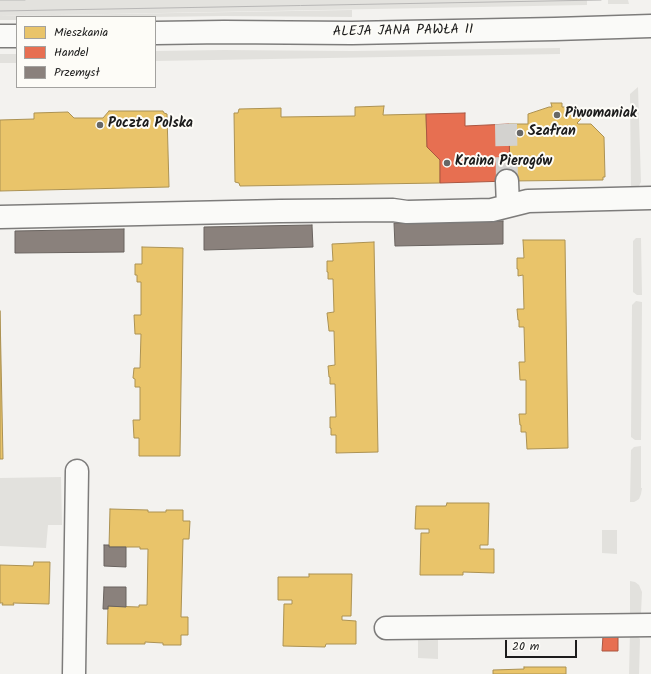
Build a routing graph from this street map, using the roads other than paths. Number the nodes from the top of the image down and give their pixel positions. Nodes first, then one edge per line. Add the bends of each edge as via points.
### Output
1 (651, 26) edge
2 (156, 33) edge
3 (0, 36) edge
4 (16, 36) edge
5 (507, 181) tunnel mouth
6 (651, 198) edge
7 (508, 206) junction
8 (0, 217) edge
9 (77, 471) dead end
10 (651, 625) edge
11 (386, 628) dead end
12 (74, 674) edge

1 - 2 main road, ALEJA JANA PAWŁA II via 360,33
3 - 4 main road
5 - 7 main road
6 - 7 main road via 528,201
7 - 8 main road via 492,210 407,212 280,211
9 - 12 main road
10 - 11 main road

